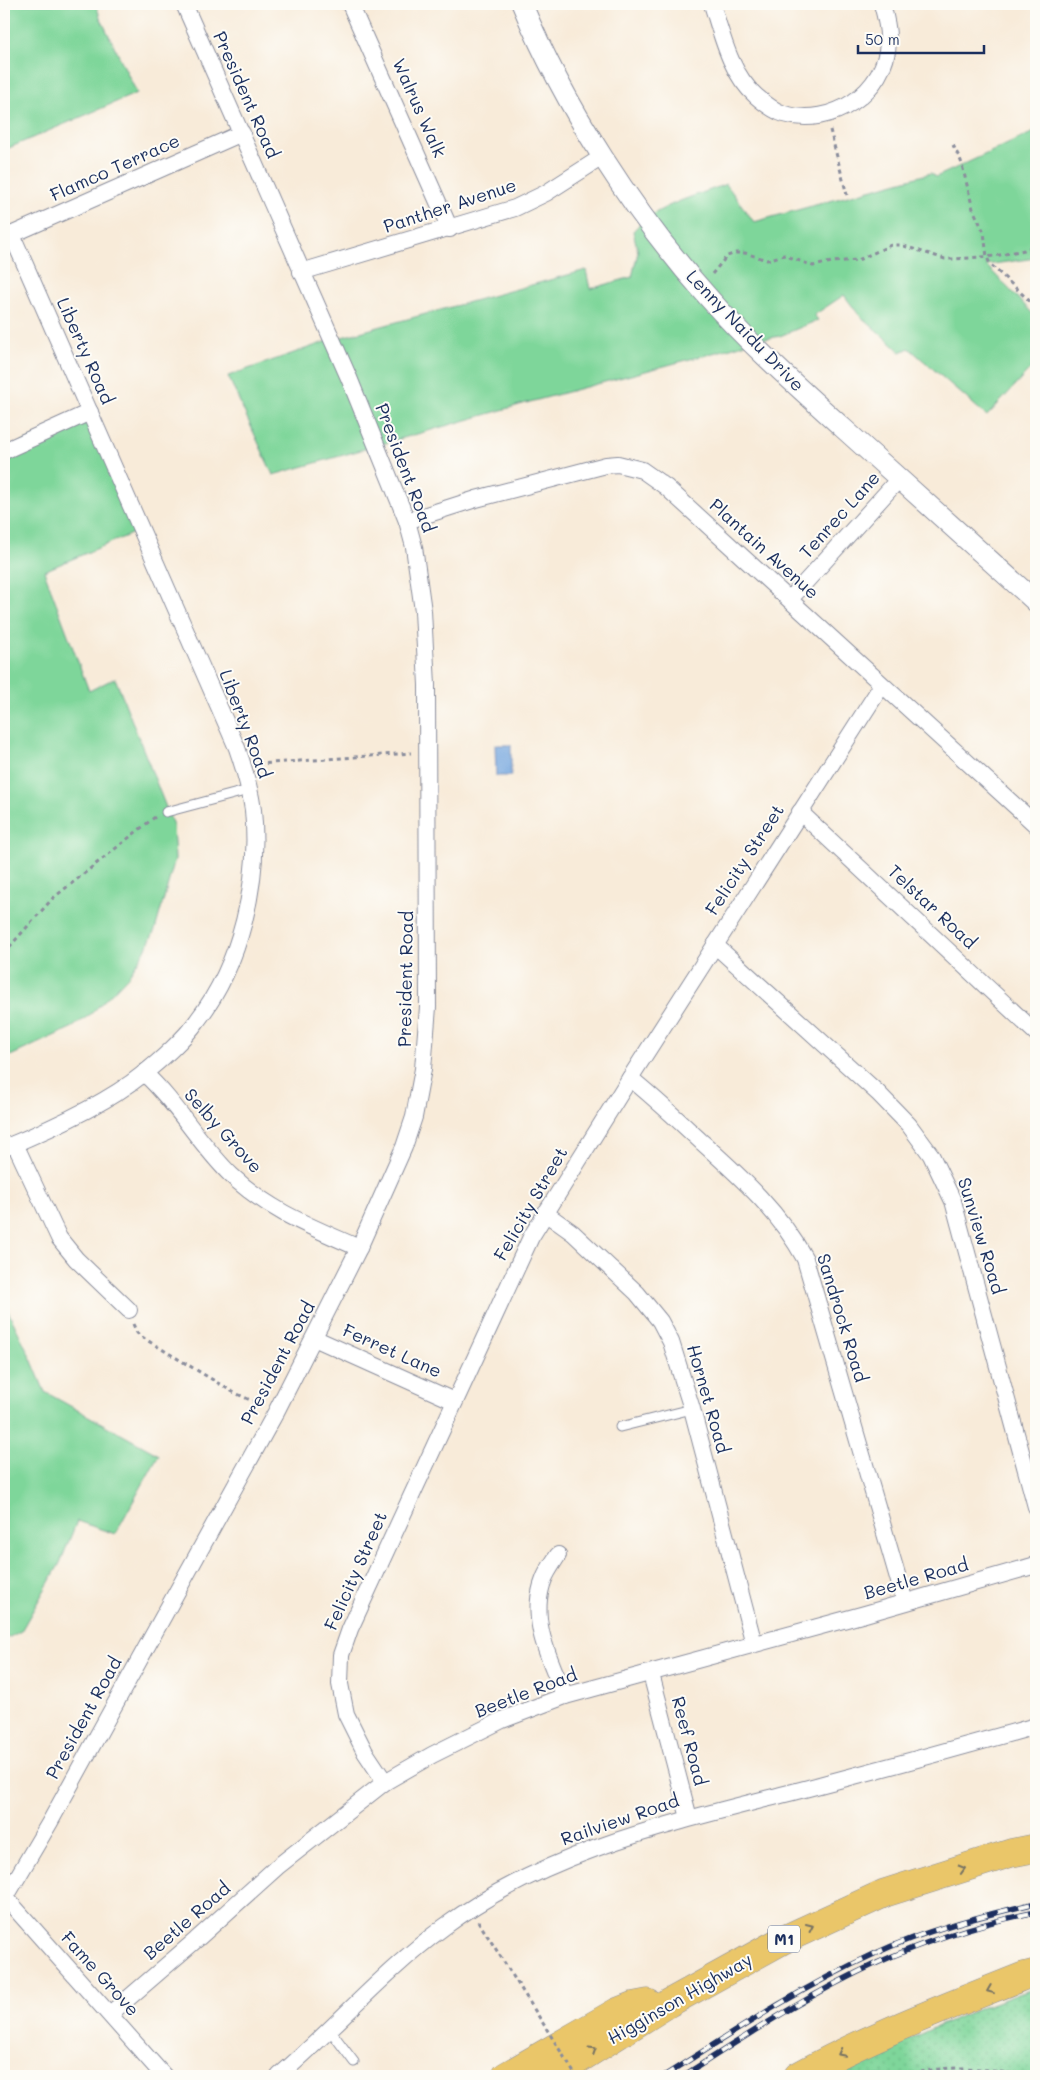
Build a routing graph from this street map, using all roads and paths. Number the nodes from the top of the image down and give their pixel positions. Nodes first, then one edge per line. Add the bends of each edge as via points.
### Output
1 (184, 4) edge
2 (350, 4) edge
3 (522, 4) edge
4 (712, 4) edge
5 (882, 4) edge
6 (826, 114) junction
7 (242, 133) junction
8 (954, 145) dead end
9 (602, 157) junction
10 (847, 196) dead end
11 (450, 229) junction
12 (8, 237) edge
13 (1036, 245) edge
14 (987, 257) junction
15 (301, 272) junction
16 (698, 286) junction
17 (1036, 306) edge
18 (90, 412) junction
19 (4, 451) edge
20 (899, 479) junction
21 (407, 521) junction
22 (790, 599) junction
23 (1036, 602) edge
24 (882, 685) junction
25 (426, 751) junction
26 (243, 765) junction
27 (249, 790) junction
28 (166, 812) joint
29 (800, 812) junction
30 (1036, 825) edge
31 (715, 945) junction
32 (4, 953) edge
33 (1036, 1033) edge
34 (144, 1073) junction
35 (630, 1078) junction
36 (9, 1146) edge
37 (545, 1213) junction
38 (359, 1248) junction
39 (129, 1310) joint
40 (314, 1338) junction
41 (454, 1401) junction
42 (692, 1409) junction
43 (276, 1412) junction
44 (620, 1427) dead end
45 (1036, 1507) edge
46 (558, 1555) dead end
47 (1036, 1565) edge
48 (905, 1602) junction
49 (754, 1644) junction
50 (651, 1674) junction
51 (565, 1696) junction
52 (1036, 1726) edge
53 (385, 1782) junction
54 (689, 1818) junction
55 (1036, 1848) edge
56 (5, 1899) edge
57 (471, 1910) junction
58 (1036, 1973) edge
59 (669, 2003) junction
60 (110, 2014) junction
61 (330, 2030) junction
62 (354, 2062) dead end
63 (1036, 2072) edge
64 (164, 2076) edge
65 (279, 2076) edge
66 (506, 2076) edge
67 (552, 2076) edge
68 (576, 2076) edge
69 (798, 2076) edge
70 (905, 2076) edge

1 - 7 street, President Road
2 - 11 street, Walrus Walk
3 - 9 street, Lenny Naidu Drive
4 - 6 street via 731,61 754,94 786,114
5 - 6 street via 888,42 878,75 854,102
6 - 10 path
7 - 12 street, Flamco Terrace
7 - 15 street, President Road
8 - 14 path via 973,209 984,232
9 - 11 street, Panther Avenue via 528,202
9 - 16 street, Lenny Naidu Drive
11 - 15 street, Panther Avenue
12 - 18 street, Liberty Road
13 - 14 path
14 - 16 path via 945,259 901,245 891,245 858,260 813,266 784,255 767,260 736,253 727,256
14 - 17 path via 994,268
15 - 21 street, President Road via 349,378
16 - 20 street, Lenny Naidu Drive via 778,368
18 - 19 street
18 - 26 street, Liberty Road
20 - 22 street, Tenrec Lane
20 - 23 street, Lenny Naidu Drive
21 - 22 street, Plantain Avenue via 588,469 618,464 630,466 656,479
21 - 25 street, President Road via 423,612
22 - 24 street, Plantain Avenue
24 - 29 street, Felicity Street
24 - 30 street, Plantain Avenue
25 - 26 path
25 - 38 street, President Road via 428,1007 423,1069 414,1117 404,1147
26 - 27 street, Liberty Road
27 - 28 lane
27 - 34 street, Liberty Road via 255,839 248,904 238,942 227,970 198,1021
28 - 32 path via 52,898
29 - 31 street, Felicity Street
29 - 33 street, Telstar Road
31 - 35 street, Felicity Street
31 - 45 street, Sunview Road via 878,1093 909,1124 932,1155 953,1201
34 - 36 street, Liberty Road via 50,1128
34 - 38 street, Selby Grove via 230,1174 256,1196 281,1213
35 - 37 street, Felicity Street
35 - 48 street, Sandrock Road via 749,1185 781,1221 805,1259
36 - 39 street via 60,1238 76,1259
37 - 41 street, Felicity Street
37 - 42 street, Hornet Road via 573,1233 637,1293 660,1321 671,1342
38 - 40 street, President Road
39 - 43 path via 135,1330 145,1339 233,1392
40 - 41 street, Ferret Lane
40 - 43 street, President Road
41 - 53 street, Felicity Street via 341,1655 340,1684 346,1714
42 - 44 lane
42 - 49 street, Hornet Road
43 - 56 street, President Road
46 - 51 street via 544,1580 539,1621 546,1649
47 - 48 street, Beetle Road
48 - 49 street, Beetle Road
49 - 50 street, Beetle Road
50 - 51 street, Beetle Road
50 - 54 street, Reef Road
51 - 53 street, Beetle Road via 502,1720
52 - 54 street, Railview Road
53 - 60 street, Beetle Road via 277,1867
54 - 57 street, Railview Road via 561,1861
59 -> 55 highway, Higginson Highway / M1 via 782,1940 884,1892
56 - 60 street, Fame Grove
57 - 61 street, Railview Road via 444,1927 377,1983
57 - 68 path, bridge
58 -> 69 highway via 881,2034
59 - 66 highway via 649,2003 617,2012
67 -> 59 highway, Higginson Highway / M1
60 - 64 street, Fame Grove
61 - 62 lane
61 - 65 street, Railview Road
63 - 70 path via 1025,2074 963,2068 925,2070

